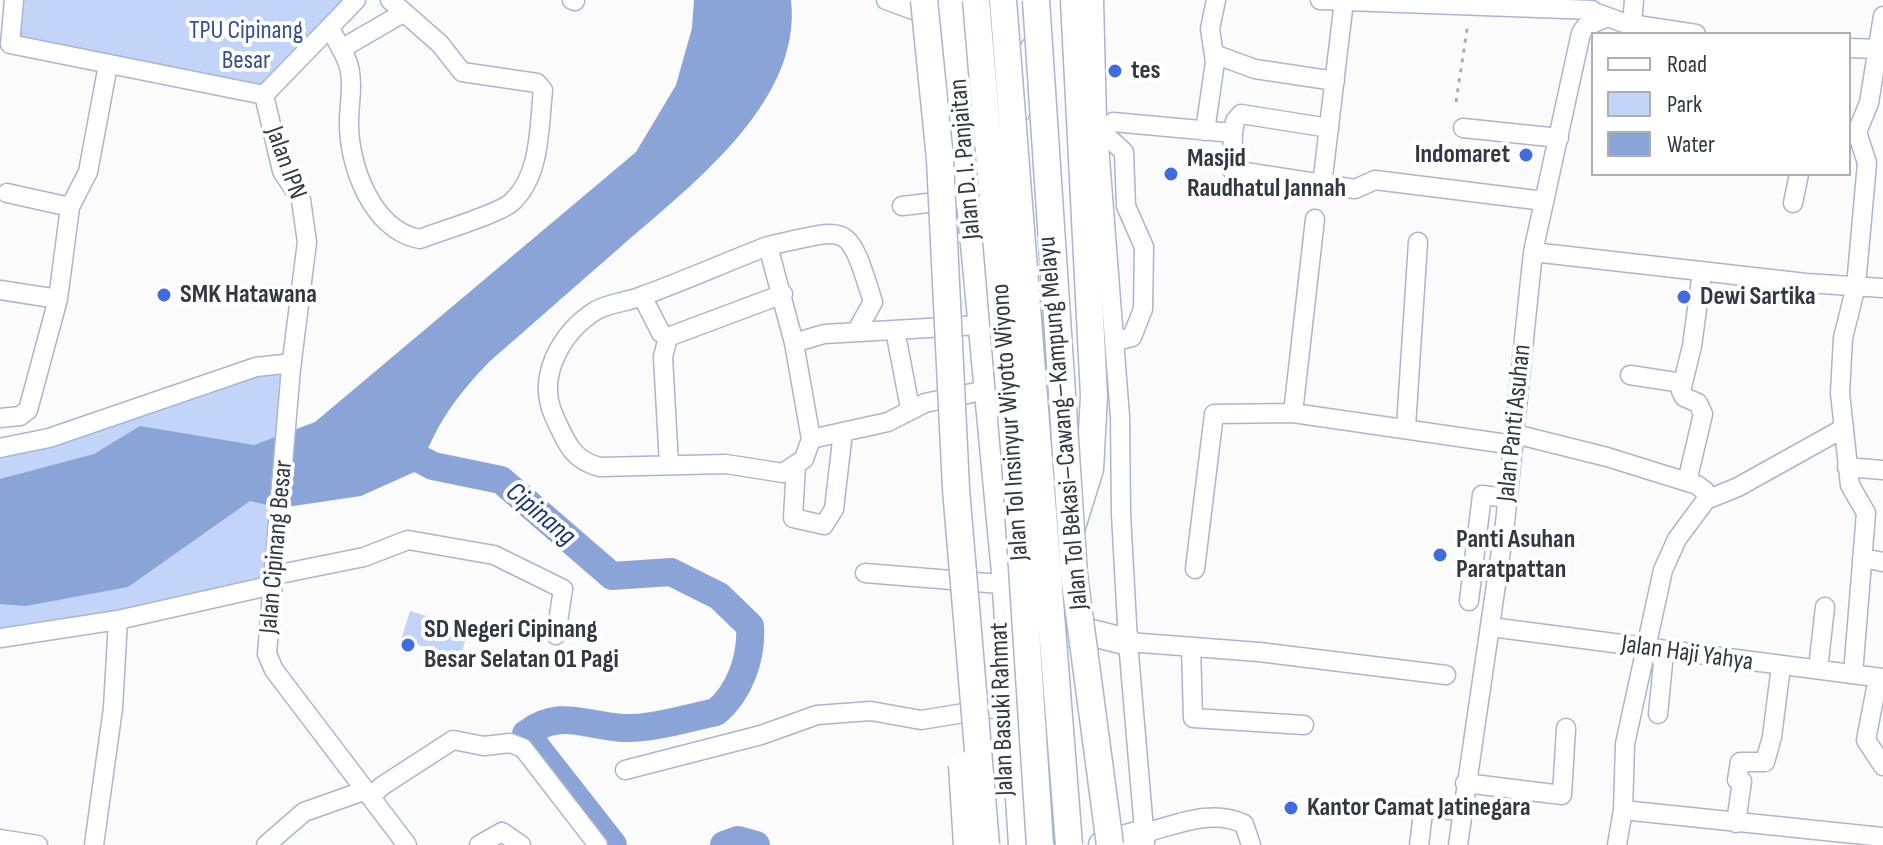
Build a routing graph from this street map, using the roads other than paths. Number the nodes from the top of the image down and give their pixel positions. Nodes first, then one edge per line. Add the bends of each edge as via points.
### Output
1 (14, 0) edge
2 (356, 0) edge
3 (886, 0) edge
4 (924, 0) edge
5 (965, 0) edge
6 (976, 0) edge
7 (991, 0) edge
8 (1003, 0) edge
9 (1015, 0) edge
10 (1034, 0) edge
11 (1074, 0) edge
12 (1094, 0) edge
13 (1216, 0) edge
14 (1320, 0) edge
15 (1634, 0) edge
16 (1344, 1) edge
17 (397, 6) edge
18 (1592, 9) edge
19 (952, 13) edge
20 (1883, 16) edge
21 (1632, 25) junction
22 (330, 28) junction
23 (1657, 32) edge
24 (5, 43) edge
25 (1851, 48) edge
26 (341, 49) junction
27 (1881, 49) edge
28 (1214, 54) junction
29 (108, 65) junction
30 (1335, 81) junction
31 (264, 95) junction
32 (1020, 113) junction
33 (1106, 125) junction
34 (1329, 128) junction
35 (1463, 128) dead end
36 (1205, 131) junction
37 (1233, 133) junction
38 (1853, 133) edge
39 (1559, 138) junction
40 (1799, 176) edge
41 (1322, 185) junction
42 (7, 193) dead end
43 (971, 198) junction
44 (1544, 201) junction
45 (1793, 203) dead end
46 (902, 206) dead end
47 (70, 207) junction
48 (1315, 219) dead end
49 (1418, 242) dead end
50 (768, 246) junction
51 (1533, 252) junction
52 (1702, 272) junction
53 (1856, 286) junction
54 (1883, 288) edge
55 (0, 290) edge
56 (783, 294) junction
57 (642, 296) junction
58 (58, 299) junction
59 (980, 325) junction
60 (895, 330) junction
61 (856, 332) junction
62 (668, 337) junction
63 (1116, 341) junction
64 (794, 343) junction
65 (291, 366) junction
66 (1630, 375) dead end
67 (1682, 383) junction
68 (986, 390) junction
69 (910, 408) junction
70 (1293, 413) junction
71 (0, 418) edge
72 (1406, 427) junction
73 (1844, 428) junction
74 (843, 432) junction
75 (811, 439) junction
76 (1515, 439) junction
77 (0, 448) edge
78 (669, 465) junction
79 (796, 465) junction
80 (1847, 467) junction
81 (1883, 470) edge
82 (1687, 482) junction
83 (956, 489) junction
84 (1508, 498) junction
85 (1706, 500) junction
86 (1862, 558) junction
87 (1883, 562) edge
88 (1061, 565) junction
89 (1195, 569) dead end
90 (865, 573) dead end
91 (1002, 579) junction
92 (274, 580) junction
93 (1469, 601) dead end
94 (1825, 607) dead end
95 (118, 620) junction
96 (1064, 626) junction
97 (1491, 627) junction
98 (556, 635) dead end
99 (0, 638) edge
100 (1128, 642) junction
101 (1191, 647) junction
102 (1652, 649) junction
103 (1781, 666) junction
104 (1818, 669) junction
105 (1853, 674) junction
106 (1446, 675) dead end
107 (1881, 678) edge
108 (1001, 707) junction
109 (1658, 714) dead end
110 (1304, 725) dead end
111 (1566, 728) dead end
112 (1072, 746) junction
113 (1022, 761) junction
114 (1883, 766) edge
115 (625, 770) dead end
116 (1056, 773) junction
117 (1465, 783) junction
118 (369, 793) junction
119 (1623, 810) junction
120 (1462, 811) junction
121 (1736, 823) junction
122 (1768, 826) junction
123 (0, 839) edge
124 (1144, 839) edge
125 (1841, 840) edge
126 (1878, 840) edge
127 (38, 845) edge
128 (94, 845) edge
129 (266, 845) edge
130 (407, 845) edge
131 (479, 845) edge
132 (521, 845) edge
133 (598, 845) edge
134 (967, 845) edge
135 (986, 845) edge
136 (1009, 845) edge
137 (1022, 845) edge
138 (1032, 845) edge
139 (1040, 845) edge
140 (1061, 845) edge
141 (1069, 845) edge
142 (1082, 845) edge
143 (1102, 845) edge
144 (1110, 845) edge
145 (1251, 845) edge
146 (1419, 845) edge
147 (1458, 845) edge
148 (1617, 845) edge
149 (1765, 845) edge

1 - 24 street
2 - 22 street, Jalan IPN
3 - 19 street
4 - 83 highway, bridge via 940,159
5 - 113 street via 1010,491
6 - 139 highway, Jalan Tol Insinyur Wiyoto Wiyono, bridge via 1015,460
7 - 116 street
8 - 141 highway, Jalan Tol Insinyur Wiyoto Wiyono, bridge
9 - 32 highway
10 - 32 street
10 - 144 highway, Jalan Tol Bekasi–Cawang–Kampung Melayu, bridge via 1074,575
11 - 88 highway via 1094,396 1090,469
12 - 33 street
13 - 28 street via 1210,29
14 - 16 street
15 - 21 street
16 - 18 street
16 - 30 street
17 - 26 street
17 - 26 street via 462,72 537,83 543,90 534,161 527,184 510,204 420,239 399,231 374,207 354,166 350,69
18 - 21 street
18 - 39 street, Jalan Panti Asuhan via 1581,33
19 - 43 highway, Jalan D. I. Panjaitan
20 - 27 street
21 - 23 street
22 - 26 street
22 - 31 street, Jalan IPN
24 - 29 street
25 - 27 street
27 - 38 street via 1869,103
28 - 30 street via 1255,69
28 - 36 street
29 - 31 street
29 - 47 street via 88,172
30 - 34 street
31 - 65 street, Jalan IPN via 282,171 301,200 307,242
32 - 88 highway
33 - 36 street
33 - 63 street
33 - 63 street via 1124,152 1126,206 1144,247 1141,320 1132,337
34 - 37 street via 1241,114
34 - 41 street
35 - 39 street
36 - 37 street
37 - 41 street via 1232,170
38 - 53 street via 1867,163
39 - 44 street, Jalan Panti Asuhan
40 - 45 street
41 - 44 street via 1355,189 1375,180
42 - 47 street
43 - 46 street
43 - 59 highway, Jalan D. I. Panjaitan
44 - 51 street, Jalan Panti Asuhan
47 - 58 street
48 - 70 street
49 - 72 street
50 - 56 street
50 - 57 street
50 - 61 street via 828,233 848,239 856,248 873,302
51 - 52 street
51 - 76 street, Jalan Panti Asuhan
52 - 53 street
52 - 67 street
53 - 54 street
53 - 73 street via 1841,365
55 - 58 street
56 - 62 street
56 - 64 street
57 - 62 street
57 - 78 street via 596,310 568,336 548,372 549,405 582,463
58 - 71 street via 28,410
59 - 60 street
59 - 68 highway, Jalan D. I. Panjaitan
60 - 61 street
60 - 69 street
61 - 64 street
62 - 78 street via 663,357
63 - 100 street
64 - 75 street
65 - 77 street via 256,367 49,438
65 - 92 street, Jalan Cipinang Besar
66 - 67 street
67 - 82 street via 1682,395 1698,403 1703,414
68 - 69 street
68 - 91 highway, Jalan D. I. Panjaitan
69 - 74 street via 888,422
70 - 72 street
70 - 89 street via 1219,412 1211,418
72 - 76 street
73 - 80 street
73 - 85 street
74 - 75 street
74 - 79 street via 834,509 824,525 793,518
75 - 79 street
76 - 82 street via 1607,457
76 - 84 street, Jalan Panti Asuhan
78 - 79 street via 726,464 783,473
80 - 81 street
80 - 86 street via 1850,485 1866,513
82 - 85 street via 1703,489
83 - 134 highway, bridge
83 - 135 highway, bridge
84 - 93 street via 1482,495
84 - 97 street, Jalan Panti Asuhan
85 - 102 street via 1677,539 1663,570
86 - 87 street
86 - 105 street
88 - 96 highway
90 - 91 street
91 - 108 street, Jalan Basuki Rahmat
91 - 113 highway, Jalan D. I. Panjaitan
92 - 95 street
92 - 98 street via 408,540 468,548 563,589
92 - 118 street, Jalan Cipinang Besar via 267,654 274,670
94 - 104 street
95 - 99 street
95 - 128 street via 113,708
96 - 100 highway
96 - 112 highway
97 - 102 street, Jalan Haji Yahya
97 - 117 street, Jalan Panti Asuhan
100 - 101 street
100 - 124 street
101 - 106 street
101 - 110 street via 1193,718
102 - 103 street, Jalan Haji Yahya
102 - 109 street via 1663,663
102 - 119 street via 1625,744
103 - 104 street, Jalan Haji Yahya
103 - 121 street via 1765,762 1740,762
104 - 105 street, Jalan Haji Yahya
105 - 107 street, Jalan Haji Yahya
107 - 114 street via 1866,740
108 - 115 street via 921,720 871,711 817,715
108 - 136 street, Jalan Basuki Rahmat
111 - 117 street via 1562,795
112 - 116 highway via 1071,757
112 - 142 highway
113 - 116 highway via 1042,776
113 - 137 highway, Jalan D. I. Panjaitan
113 - 138 street
116 - 140 street
117 - 120 street, Jalan Panti Asuhan
118 - 129 street via 304,812
118 - 130 street, Jalan Cipinang Besar
118 - 133 street via 453,740 484,746 510,743 523,748 545,773
119 - 121 street
119 - 148 street
120 - 146 street via 1428,808
120 - 147 street, Jalan Panti Asuhan
121 - 122 street
122 - 125 street
122 - 149 street
123 - 127 street
124 - 143 highway
124 - 145 street via 1201,818 1225,817 1244,824
125 - 126 street
131 - 132 street via 502,832

